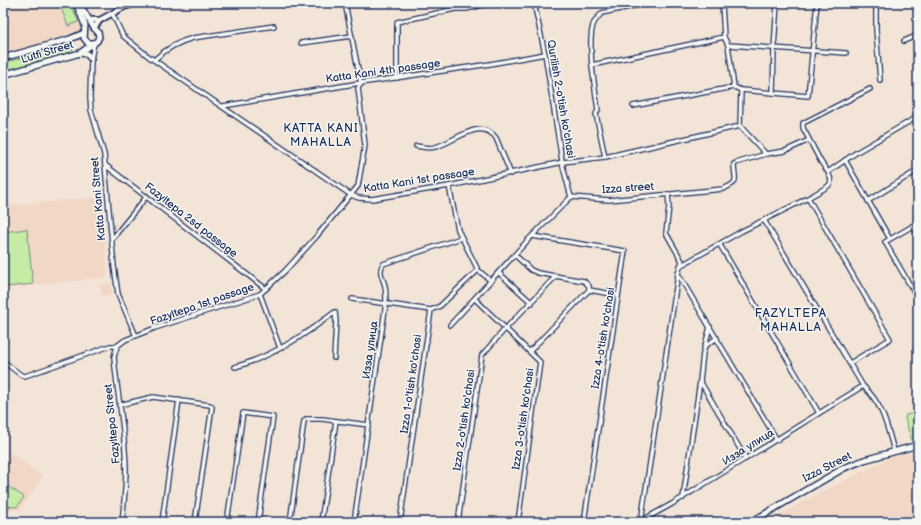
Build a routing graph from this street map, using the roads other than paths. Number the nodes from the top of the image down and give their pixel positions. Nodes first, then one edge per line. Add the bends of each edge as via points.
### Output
1 (78, 3) edge
2 (137, 3) edge
3 (345, 3) edge
4 (534, 3) edge
5 (648, 3) edge
6 (722, 3) edge
7 (777, 3) edge
8 (817, 3) edge
9 (876, 3) edge
10 (487, 4) edge
11 (112, 13) junction
12 (90, 20) junction
13 (100, 20) junction
14 (274, 26) dead end
15 (94, 28) junction
16 (85, 31) junction
17 (918, 35) edge
18 (352, 36) junction
19 (724, 38) junction
20 (85, 40) junction
21 (904, 41) dead end
22 (95, 42) junction
23 (301, 43) dead end
24 (728, 45) junction
25 (87, 48) junction
26 (774, 48) junction
27 (812, 51) junction
28 (80, 53) junction
29 (846, 53) dead end
30 (546, 54) junction
31 (3, 58) edge
32 (91, 59) junction
33 (154, 60) junction
34 (592, 65) junction
35 (3, 75) edge
36 (398, 78) junction
37 (880, 80) dead end
38 (361, 84) junction
39 (734, 87) junction
40 (870, 89) dead end
41 (741, 90) junction
42 (773, 93) junction
43 (918, 99) edge
44 (222, 106) junction
45 (633, 106) dead end
46 (918, 118) edge
47 (740, 126) junction
48 (809, 140) junction
49 (416, 146) dead end
50 (766, 154) junction
51 (605, 157) junction
52 (845, 160) junction
53 (563, 162) junction
54 (105, 165) junction
55 (918, 170) edge
56 (828, 172) junction
57 (511, 174) junction
58 (449, 186) junction
59 (668, 194) junction
60 (352, 195) junction
61 (147, 196) junction
62 (571, 197) junction
63 (808, 198) junction
64 (868, 201) junction
65 (764, 220) junction
66 (918, 223) edge
67 (912, 226) junction
68 (918, 234) edge
69 (532, 236) junction
70 (461, 238) junction
71 (890, 239) junction
72 (112, 240) junction
73 (720, 245) junction
74 (515, 255) junction
75 (680, 266) junction
76 (478, 270) junction
77 (499, 273) junction
78 (678, 274) junction
79 (556, 276) junction
80 (491, 281) junction
81 (266, 290) junction
82 (588, 290) junction
83 (260, 294) junction
84 (618, 295) junction
85 (352, 299) dead end
86 (474, 299) junction
87 (918, 299) edge
88 (386, 303) junction
89 (532, 303) junction
90 (431, 310) junction
91 (450, 325) dead end
92 (710, 327) junction
93 (506, 328) junction
94 (136, 336) junction
95 (717, 338) junction
96 (116, 346) junction
97 (705, 346) junction
98 (280, 348) junction
99 (530, 351) junction
100 (334, 358) dead end
101 (3, 361) edge
102 (850, 364) junction
103 (235, 367) dead end
104 (700, 381) junction
105 (862, 386) junction
106 (179, 400) junction
107 (120, 405) junction
108 (819, 413) junction
109 (336, 421) junction
110 (369, 425) junction
111 (777, 440) junction
112 (918, 445) edge
113 (894, 452) junction
114 (746, 459) junction
115 (683, 498) junction
116 (122, 522) edge
117 (162, 522) edge
118 (195, 522) edge
119 (226, 522) edge
120 (258, 522) edge
121 (290, 522) edge
122 (321, 522) edge
123 (354, 522) edge
124 (400, 522) edge
125 (458, 522) edge
126 (518, 522) edge
127 (584, 522) edge
128 (641, 522) edge
129 (751, 522) edge

1 - 12 main road
1 - 16 main road
2 - 11 street
3 - 18 street, Fazyltepa 1st passage
4 - 30 street, Qurilish 2-o'tish ko'chasi
5 - 34 street via 602,13 597,17 592,29
6 - 19 street
7 - 26 street
8 - 27 street
9 - 37 street
10 - 36 street via 397,22
11 - 13 street
11 - 33 street, Katta Kani 1st passage via 123,36
12 - 13 street
12 - 15 main road
13 - 15 street
14 - 33 street via 193,38 170,47
15 - 16 main road
15 - 22 main road via 99,34
16 - 20 main road
16 - 31 main road, Lutfi Street via 70,39
17 - 21 street
18 - 23 street
18 - 38 street, Fazyltepa 1st passage
19 - 24 street
19 - 34 street
20 - 22 main road
20 - 25 street, Katta Kani Street
22 - 25 main road, Lutfi Street
22 - 32 street, Katta Kani Street
24 - 26 street
24 - 39 street
25 - 28 main road, Lutfi Street
25 - 32 street, Katta Kani Street
26 - 27 street
26 - 42 street
27 - 29 street
27 - 42 street via 808,96
28 - 32 main road via 86,53
28 - 35 main road, Lutfi Street
30 - 36 street, Katta Kani 4th passage
30 - 53 street, Qurilish 2-o'tish ko'chasi
32 - 54 street, Katta Kani Street via 91,110 103,146
33 - 44 street, Katta Kani 1st passage
34 - 51 street via 598,110 596,114
36 - 38 street, Katta Kani 4th passage
38 - 44 street, Katta Kani 4th passage
38 - 60 street, Fazyltepa 1st passage via 358,88 364,145 360,180
39 - 41 street
39 - 45 street
40 - 48 street via 803,123
41 - 42 street
41 - 47 street
43 - 46 street via 915,106
44 - 60 street, Katta Kani 1st passage
46 - 52 street
47 - 50 street
47 - 51 street, Katta Kani 1st passage
48 - 50 street via 785,150
48 - 56 street
49 - 57 street via 436,147 470,131 488,131 496,138
50 - 59 street, Izza street via 736,162 736,181 723,189
51 - 53 street, Katta Kani 1st passage
52 - 56 street
52 - 64 street
53 - 57 street, Katta Kani 1st passage
53 - 62 street, Qurilish 2-o'tish ko'chasi
54 - 61 street, Fazyltepa 2sd passage
54 - 72 street, Katta Kani Street
55 - 64 street
56 - 63 street via 830,184
57 - 58 street, Katta Kani 1st passage
58 - 60 street, Katta Kani 1st passage via 372,199
58 - 70 street
59 - 62 street, Izza street via 609,200
59 - 75 street via 666,233 682,262
60 - 81 street, Fazyltepa 1st passage
61 - 72 street
61 - 81 street, Fazyltepa 2sd passage
62 - 69 street
63 - 65 street
63 - 102 street via 890,339
64 - 71 street
65 - 73 street
65 - 102 street
66 - 67 street
67 - 68 street
67 - 71 street
69 - 74 street
69 - 84 street, Izza 4-o'tish ko'chasi via 625,251
70 - 76 street
70 - 88 street, Изза улица via 383,264 380,272 385,285
71 - 87 street via 885,242
72 - 94 street, Katta Kani Street via 118,294
73 - 75 street
73 - 108 street
74 - 77 street
74 - 79 street via 531,270
75 - 78 street
76 - 80 street
76 - 90 street via 440,306
77 - 80 street
77 - 89 street
78 - 92 street
78 - 128 street
79 - 82 street via 584,281 589,286
79 - 89 street, Izza 2-o'tish ko'chasi
80 - 86 street
81 - 83 street, Fazyltepa 1st passage
82 - 84 street
82 - 99 street
83 - 94 street, Fazyltepa 1st passage
83 - 98 street
84 - 127 street, Izza 4-o'tish ko'chasi
85 - 88 street
86 - 91 street
86 - 93 street, Izza 3-o'tish ko'chasi
88 - 90 street
88 - 110 street, Изза улица
89 - 93 street, Izza 2-o'tish ko'chasi
90 - 124 street, Izza 1-o'tish ko'chasi
92 - 95 street
92 - 97 street
93 - 99 street, Izza 3-o'tish ko'chasi
93 - 125 street, Izza 2-o'tish ko'chasi via 482,355
94 - 96 street
95 - 97 street
95 - 111 street
96 - 101 street via 23,376
96 - 107 street, Fazyltepa Street via 114,357
97 - 104 street
98 - 100 street via 304,335 335,312
98 - 103 street via 255,361
99 - 126 street, Izza 3-o'tish ko'chasi via 540,362
102 - 105 street
104 - 114 street
104 - 115 street
105 - 108 street, Изза улица
105 - 113 street via 872,394 879,406
106 - 107 street via 150,397
106 - 117 street
106 - 118 street via 212,407
107 - 116 street, Fazyltepa Street via 126,466
108 - 111 street, Изза улица
109 - 110 street
109 - 121 street via 305,420
109 - 122 street
110 - 123 street, Изза улица
111 - 114 street, Изза улица
112 - 113 main road, Izza Street
113 - 129 main road, Izza Street via 864,460 834,473
114 - 115 street, Изза улица
115 - 128 street, Изза улица
119 - 120 street via 243,413 273,418

